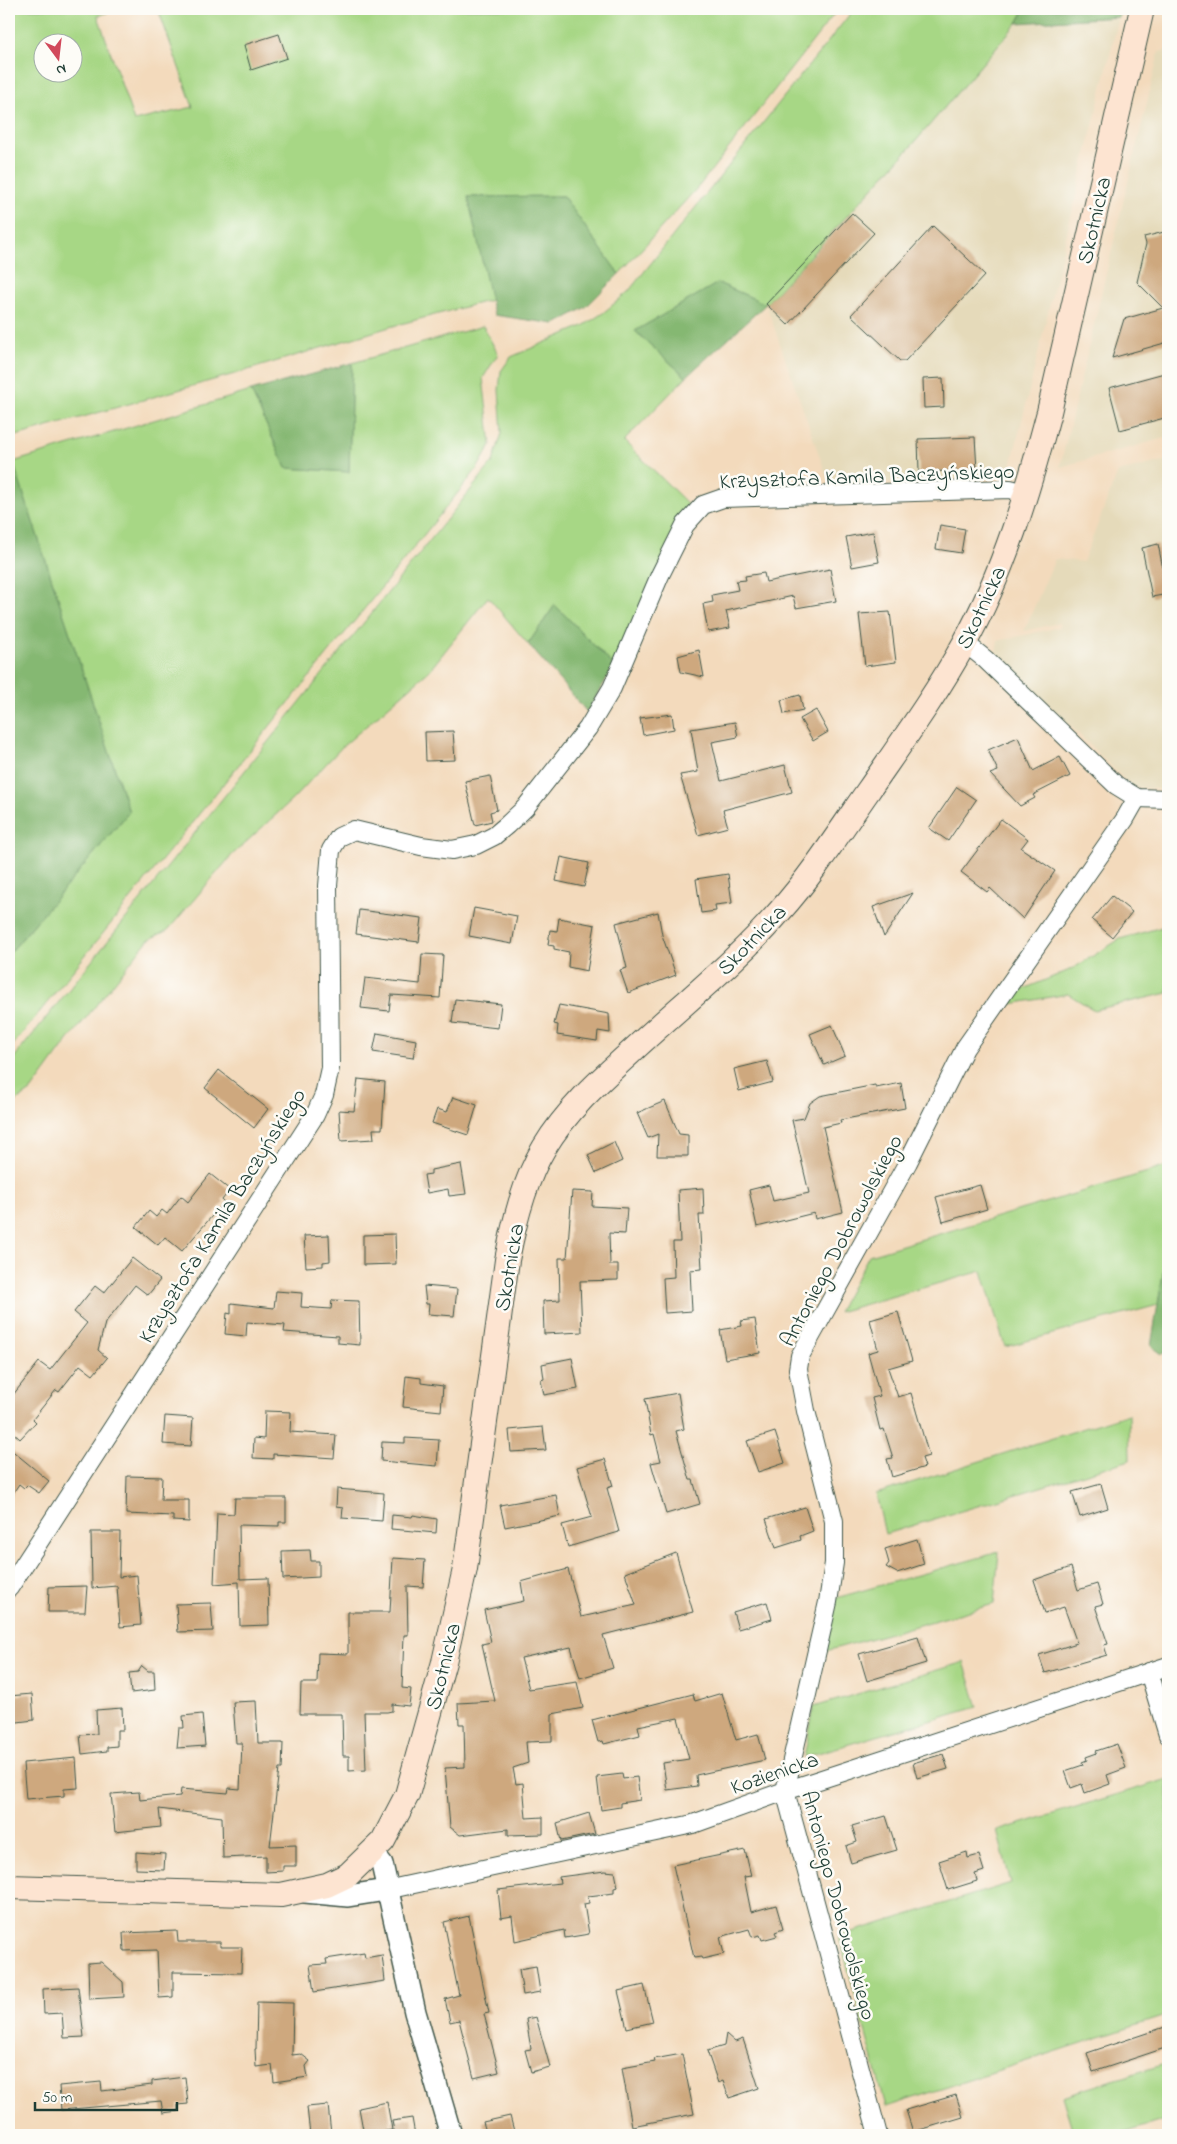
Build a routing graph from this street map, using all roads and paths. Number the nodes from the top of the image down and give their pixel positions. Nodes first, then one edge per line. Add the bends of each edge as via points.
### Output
1 (1142, 9) edge
2 (1026, 493) junction
3 (965, 643) junction
4 (1136, 798) junction
5 (1168, 800) edge
6 (9, 1588) edge
7 (1168, 1666) edge
8 (1149, 1672) junction
9 (1168, 1735) edge
10 (785, 1791) junction
11 (367, 1859) junction
12 (9, 1887) edge
13 (381, 1891) junction
14 (302, 1892) junction
15 (451, 2135) edge
16 (878, 2135) edge

1 - 2 main road, Skotnicka via 1049,412
2 - 3 main road, Skotnicka via 1004,555
2 - 6 street, Krzysztofa Kamila Baczyńskiego via 1010,489 712,500 685,525 660,574 612,688 588,728 525,808 507,825 476,845 452,850 354,830 339,837 331,850 328,886 330,1068 324,1096 315,1115
3 - 4 street via 1116,785
3 - 11 main road, Skotnicka via 930,702 819,861 780,911 735,957 596,1084 563,1119 542,1150 515,1220 508,1252 469,1544 444,1662 407,1795 392,1827
4 - 5 street
4 - 10 street, Antoniego Dobrowolskiego via 1125,819 965,1048 908,1162 800,1356 798,1369 806,1411 834,1522 834,1563
7 - 8 street, Kozienicka
8 - 9 street
8 - 10 street, Kozienicka
10 - 13 street, Kozienicka via 693,1824
10 - 16 street, Antoniego Dobrowolskiego
11 - 13 street via 368,1886
11 - 14 main road, Skotnicka via 341,1879
12 - 14 main road, Skotnicka via 259,1895
13 - 14 street via 348,1896
13 - 15 street

